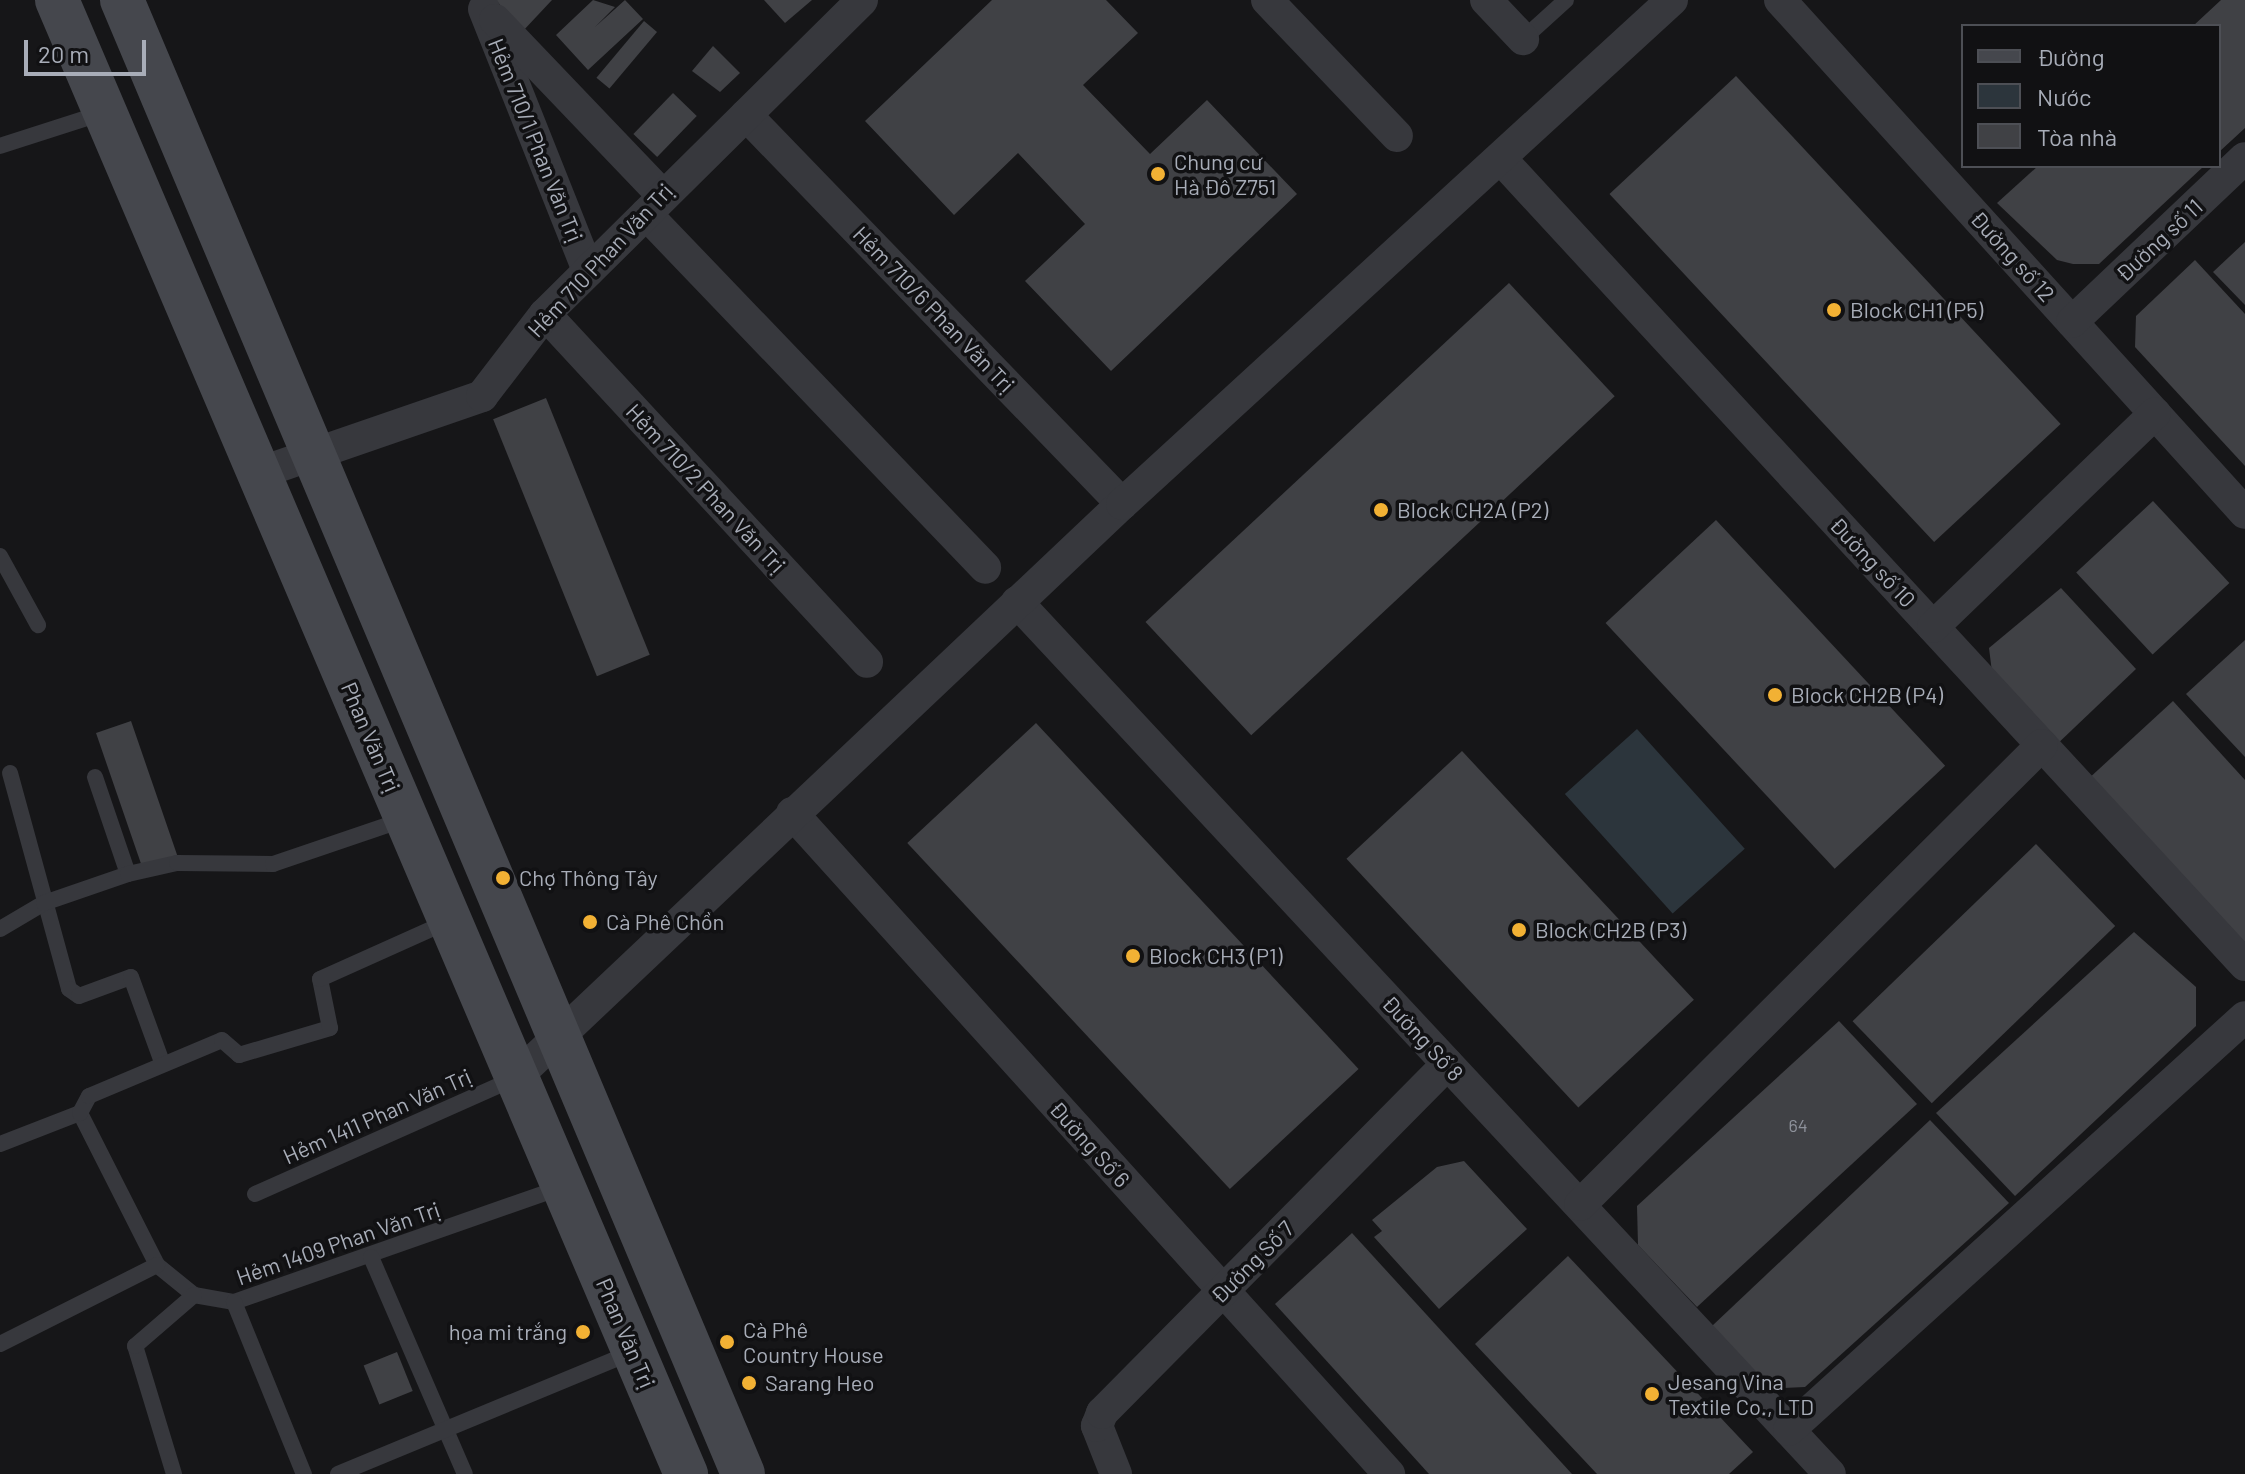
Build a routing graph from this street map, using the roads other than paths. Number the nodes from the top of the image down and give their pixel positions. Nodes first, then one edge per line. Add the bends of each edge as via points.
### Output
1 (57, 0) edge
2 (122, 0) edge
3 (862, 0) edge
4 (1267, 0) edge
5 (1486, 0) edge
6 (1566, 0) edge
7 (1672, 0) edge
8 (1780, 0) edge
9 (480, 5) edge
10 (1523, 39) joint
11 (105, 112) junction
12 (746, 115) junction
13 (1397, 136) dead end
14 (0, 146) edge
15 (2245, 158) edge
16 (1501, 159) junction
17 (654, 204) junction
18 (588, 271) junction
19 (545, 314) junction
20 (2072, 322) junction
21 (2155, 413) junction
22 (313, 453) junction
23 (259, 473) junction
24 (1122, 504) junction
25 (2245, 513) edge
26 (0, 556) edge
27 (985, 568) dead end
28 (1017, 602) junction
29 (38, 625) dead end
30 (1933, 627) junction
31 (867, 662) dead end
32 (2042, 745) junction
33 (10, 773) dead end
34 (95, 777) dead end
35 (792, 813) junction
36 (406, 819) junction
37 (128, 874) junction
38 (44, 903) junction
39 (450, 920) junction
40 (0, 929) edge
41 (2245, 965) edge
42 (2245, 1017) edge
43 (561, 1042) junction
44 (162, 1062) junction
45 (1447, 1064) junction
46 (516, 1077) junction
47 (80, 1113) junction
48 (0, 1144) edge
49 (563, 1186) junction
50 (255, 1194) dead end
51 (1580, 1205) junction
52 (371, 1257) junction
53 (157, 1265) junction
54 (1223, 1291) junction
55 (194, 1295) junction
56 (234, 1302) junction
57 (0, 1344) edge
58 (634, 1352) junction
59 (445, 1430) junction
60 (1789, 1430) junction
61 (174, 1474) edge
62 (304, 1474) edge
63 (338, 1474) edge
64 (465, 1474) edge
65 (686, 1474) edge
66 (743, 1474) edge
67 (1116, 1474) edge
68 (1389, 1474) edge
69 (1830, 1474) edge

1 - 11 main road, Phan Văn Trị
2 - 22 main road
3 - 12 street, Hẻm 710 Phan Văn Trị
4 - 13 street
5 - 10 street
6 - 10 lane
7 - 16 street
8 - 20 street, Đường số 12
9 - 17 street, Hẻm 710/1 Phan Văn Trị
9 - 18 street, Hẻm 710/1 Phan Văn Trị
11 - 14 lane
11 - 23 main road, Phan Văn Trị
12 - 17 street, Hẻm 710 Phan Văn Trị
12 - 24 street, Hẻm 710/6 Phan Văn Trị
15 - 20 street, Đường số 11
16 - 24 street
16 - 30 street, Đường số 10
17 - 18 street, Hẻm 710 Phan Văn Trị
17 - 27 street, Hẻm 710/1 Phan Văn Trị
18 - 19 street, Hẻm 710 Phan Văn Trị
19 - 22 street, Hẻm 710 Phan Văn Trị via 482,396
19 - 31 street, Hẻm 710/2 Phan Văn Trị
20 - 21 street, Đường số 12
21 - 25 street, Đường số 12
21 - 30 street
22 - 23 street, Hẻm 710 Phan Văn Trị
22 - 43 main road
23 - 36 main road, Phan Văn Trị
24 - 28 street
26 - 29 lane
28 - 35 street
28 - 45 street, Đường Số 8
30 - 32 street, Đường số 10
32 - 41 street, Đường số 10
32 - 51 street
33 - 38 lane
34 - 37 lane
35 - 43 street
35 - 54 street, Đường Số 6
36 - 37 lane via 273,864 177,863
36 - 39 main road, Phan Văn Trị
37 - 38 lane
38 - 40 lane
38 - 44 lane via 69,989 79,996 131,977
39 - 44 lane via 320,979 330,1028 239,1055 222,1040
39 - 46 main road, Phan Văn Trị
42 - 60 street
43 - 46 street
43 - 66 main road
44 - 47 lane via 89,1096
45 - 51 street, Đường Số 8
45 - 54 street, Đường Số 7
46 - 49 main road, Phan Văn Trị
46 - 50 lane, Hẻm 1411 Phan Văn Trị
47 - 48 lane
47 - 53 lane, Hẻm 1409 Phan Văn Trị
49 - 52 lane, Hẻm 1409 Phan Văn Trị
49 - 58 main road, Phan Văn Trị
51 - 60 street, Đường Số 8
52 - 56 lane, Hẻm 1409 Phan Văn Trị
52 - 59 lane
53 - 55 lane, Hẻm 1409 Phan Văn Trị
53 - 57 lane
54 - 67 street, Đường Số 7 via 1102,1413 1097,1426
54 - 68 street, Đường Số 6
55 - 56 lane, Hẻm 1409 Phan Văn Trị
55 - 61 lane via 135,1346
56 - 62 lane
58 - 59 lane
58 - 65 main road, Phan Văn Trị
59 - 63 lane
59 - 64 lane
60 - 69 street, Đường Số 8

